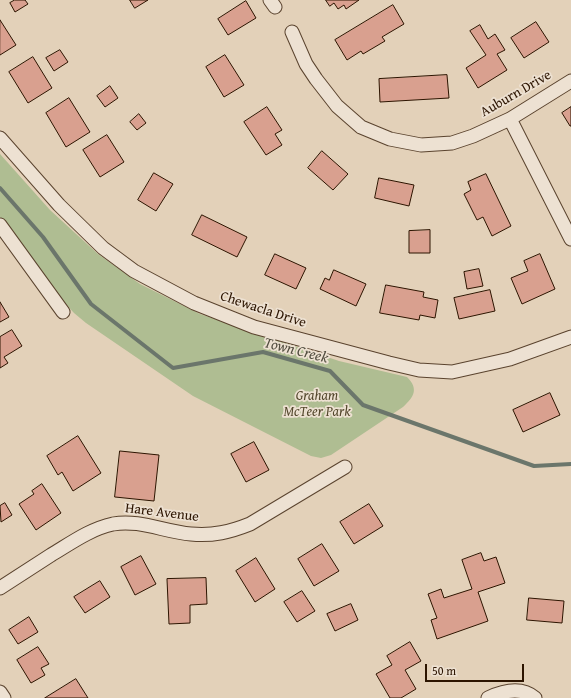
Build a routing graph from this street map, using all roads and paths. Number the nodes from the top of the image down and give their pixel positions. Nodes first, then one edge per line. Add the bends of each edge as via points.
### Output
1 (292, 32) dead end
2 (571, 81) edge
3 (510, 119) junction
4 (0, 138) edge
5 (0, 225) edge
6 (571, 239) edge
7 (63, 312) dead end
8 (571, 337) edge
9 (345, 467) dead end
10 (0, 588) edge
11 (0, 692) edge
12 (4, 698) edge
13 (488, 698) edge
14 (535, 698) edge

1 - 3 street, Auburn Drive via 306,64 336,106 361,126 390,139 421,145 452,143
2 - 3 street, Auburn Drive
3 - 6 street
4 - 8 street, Chewacla Drive via 59,205 103,248 134,270 194,303 254,327 388,363 420,370 452,372 510,358
5 - 7 street
9 - 10 street, Hare Avenue via 236,530 222,534 190,534 129,523 113,524 83,535
11 - 12 street
13 - 14 street via 500,692 515,690

